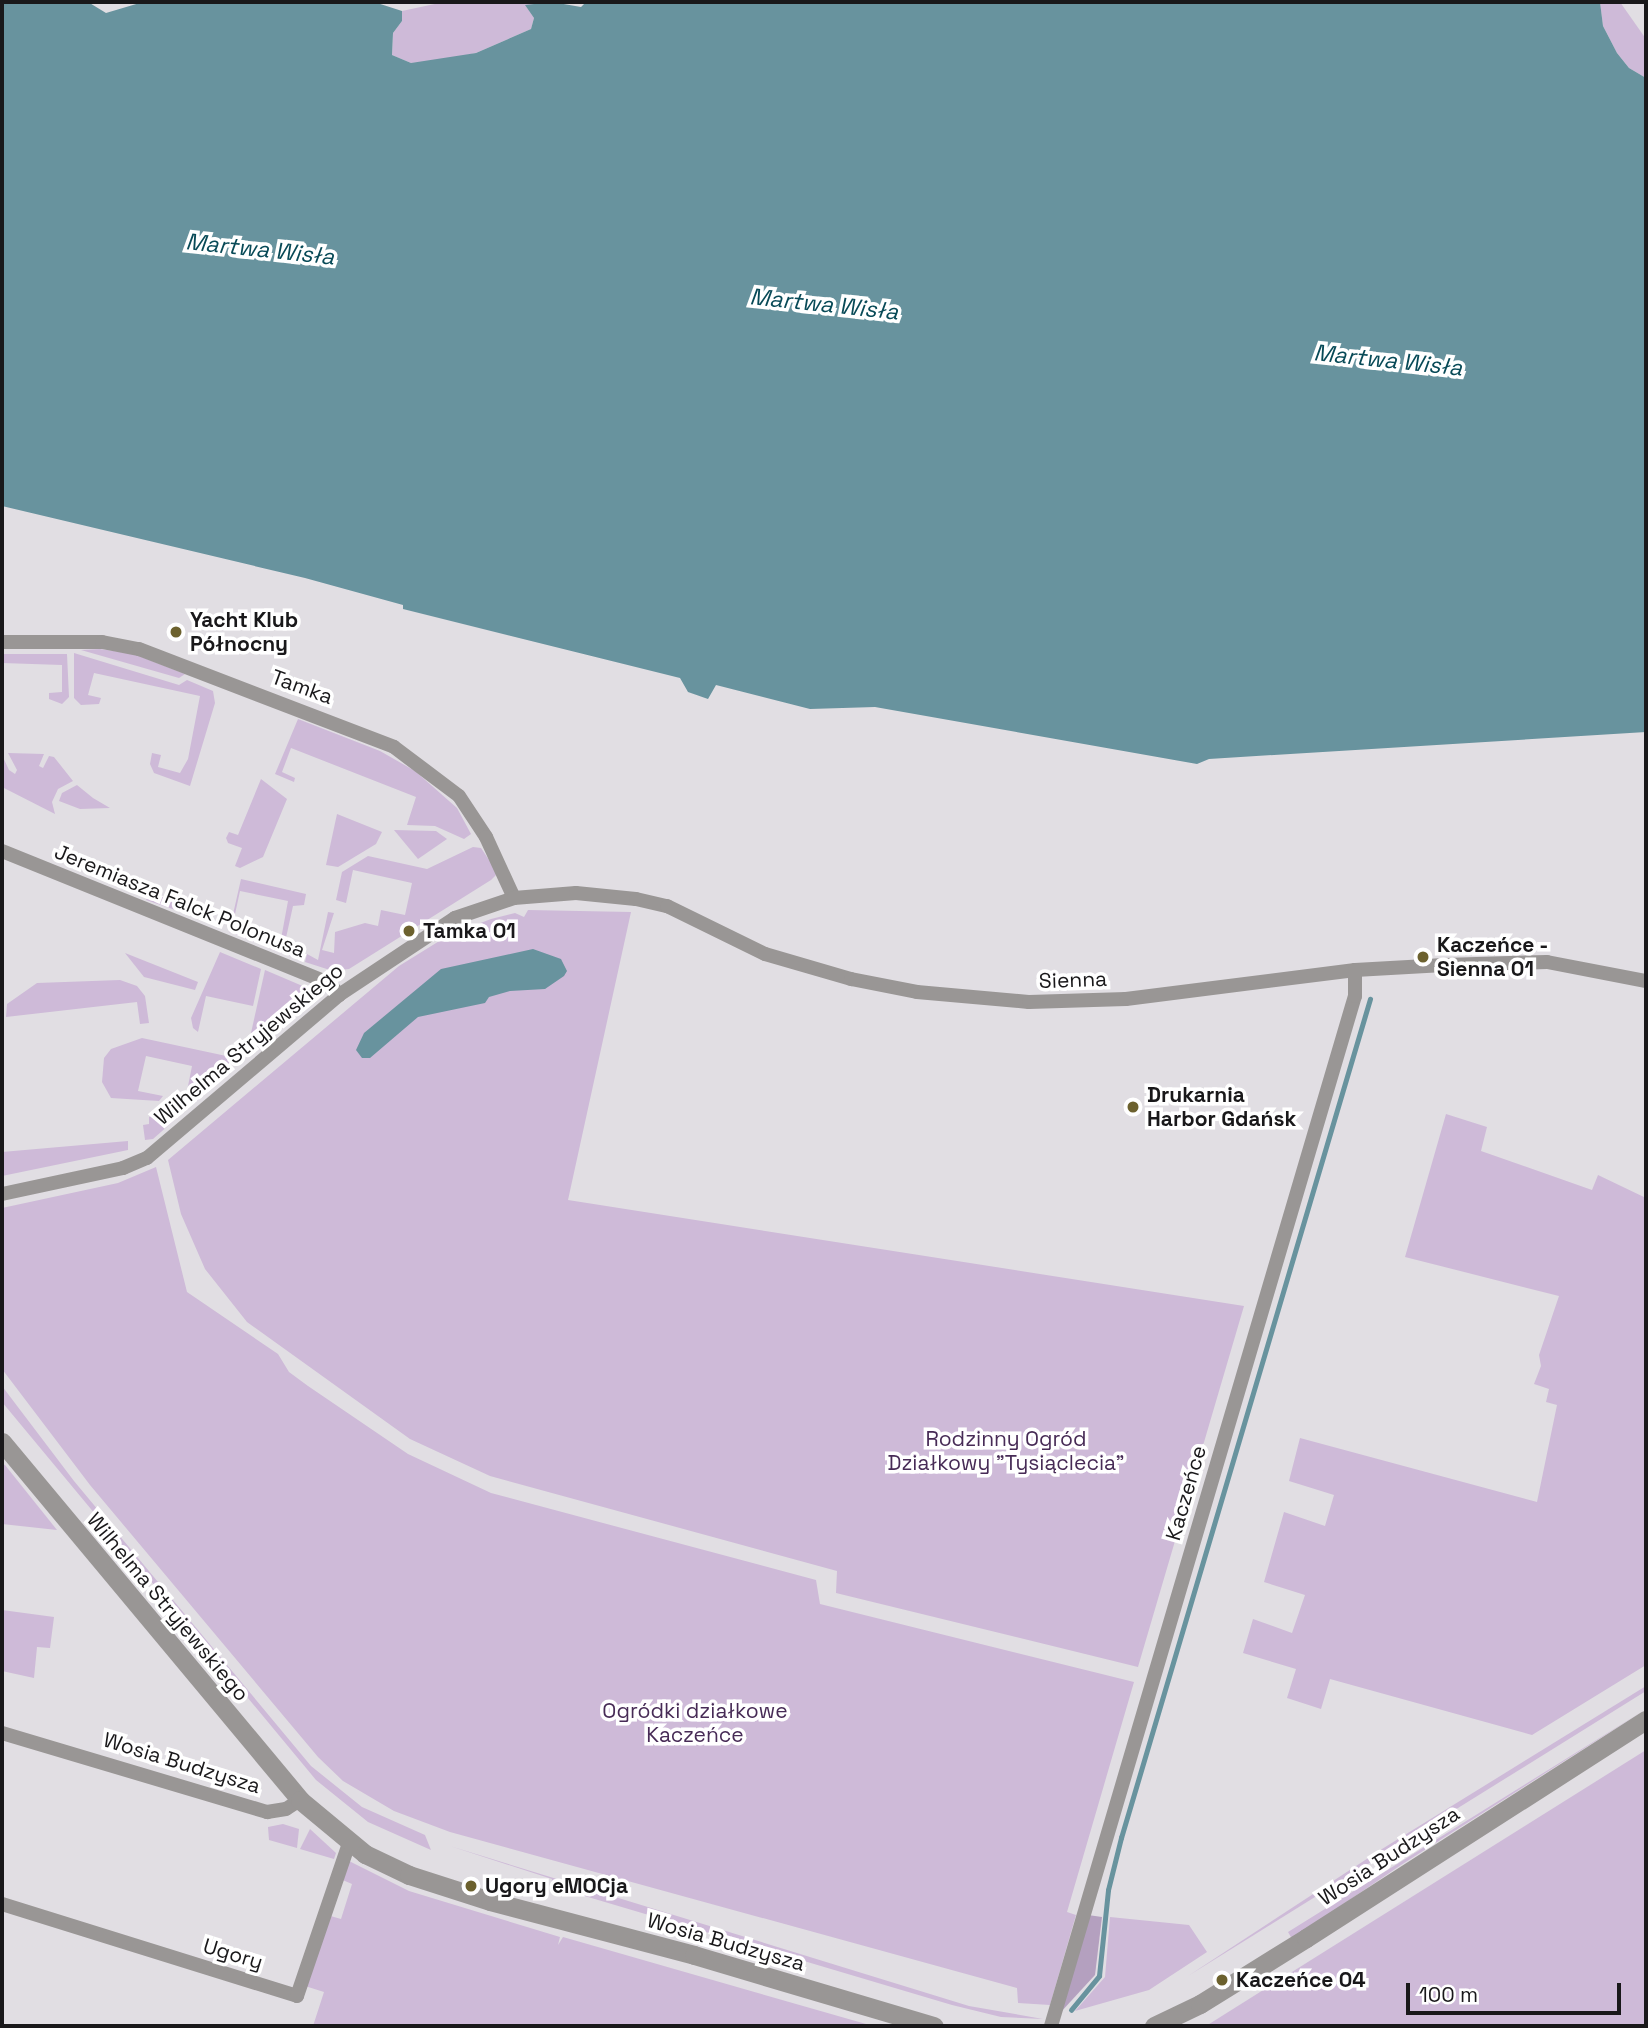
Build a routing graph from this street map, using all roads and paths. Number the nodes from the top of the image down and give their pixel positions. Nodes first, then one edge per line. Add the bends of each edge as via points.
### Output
1 (2, 642) edge
2 (2, 851) edge
3 (514, 898) junction
4 (1355, 970) junction
5 (1646, 981) edge
6 (339, 995) junction
7 (2, 1194) edge
8 (2, 1442) edge
9 (1646, 1720) edge
10 (2, 1733) edge
11 (300, 1800) junction
12 (349, 1843) junction
13 (2, 1904) edge
14 (934, 2026) edge
15 (1051, 2026) edge
16 (1154, 2026) edge

1 - 3 street, Tamka via 118,643 394,747 459,796 486,837
2 - 6 street, Jeremiasza Falck Polonusa via 329,983
3 - 4 street, Sienna via 576,893 667,906 738,943 818,971 965,998 1086,1002
3 - 6 street, Wilhelma Stryjewskiego via 456,918
4 - 5 street, Sienna via 1547,962
4 - 15 street, Kaczeńce via 1355,996
6 - 7 street, Wilhelma Stryjewskiego via 147,1157 123,1168
8 - 11 street, Wilhelma Stryjewskiego
9 - 16 street, Wosia Budzysza via 1200,2004
10 - 11 street, Wosia Budzysza via 267,1812 286,1809
11 - 12 street, Wosia Budzysza
12 - 13 street, Ugory via 297,1996
12 - 14 street, Wosia Budzysza via 409,1875 490,1901

